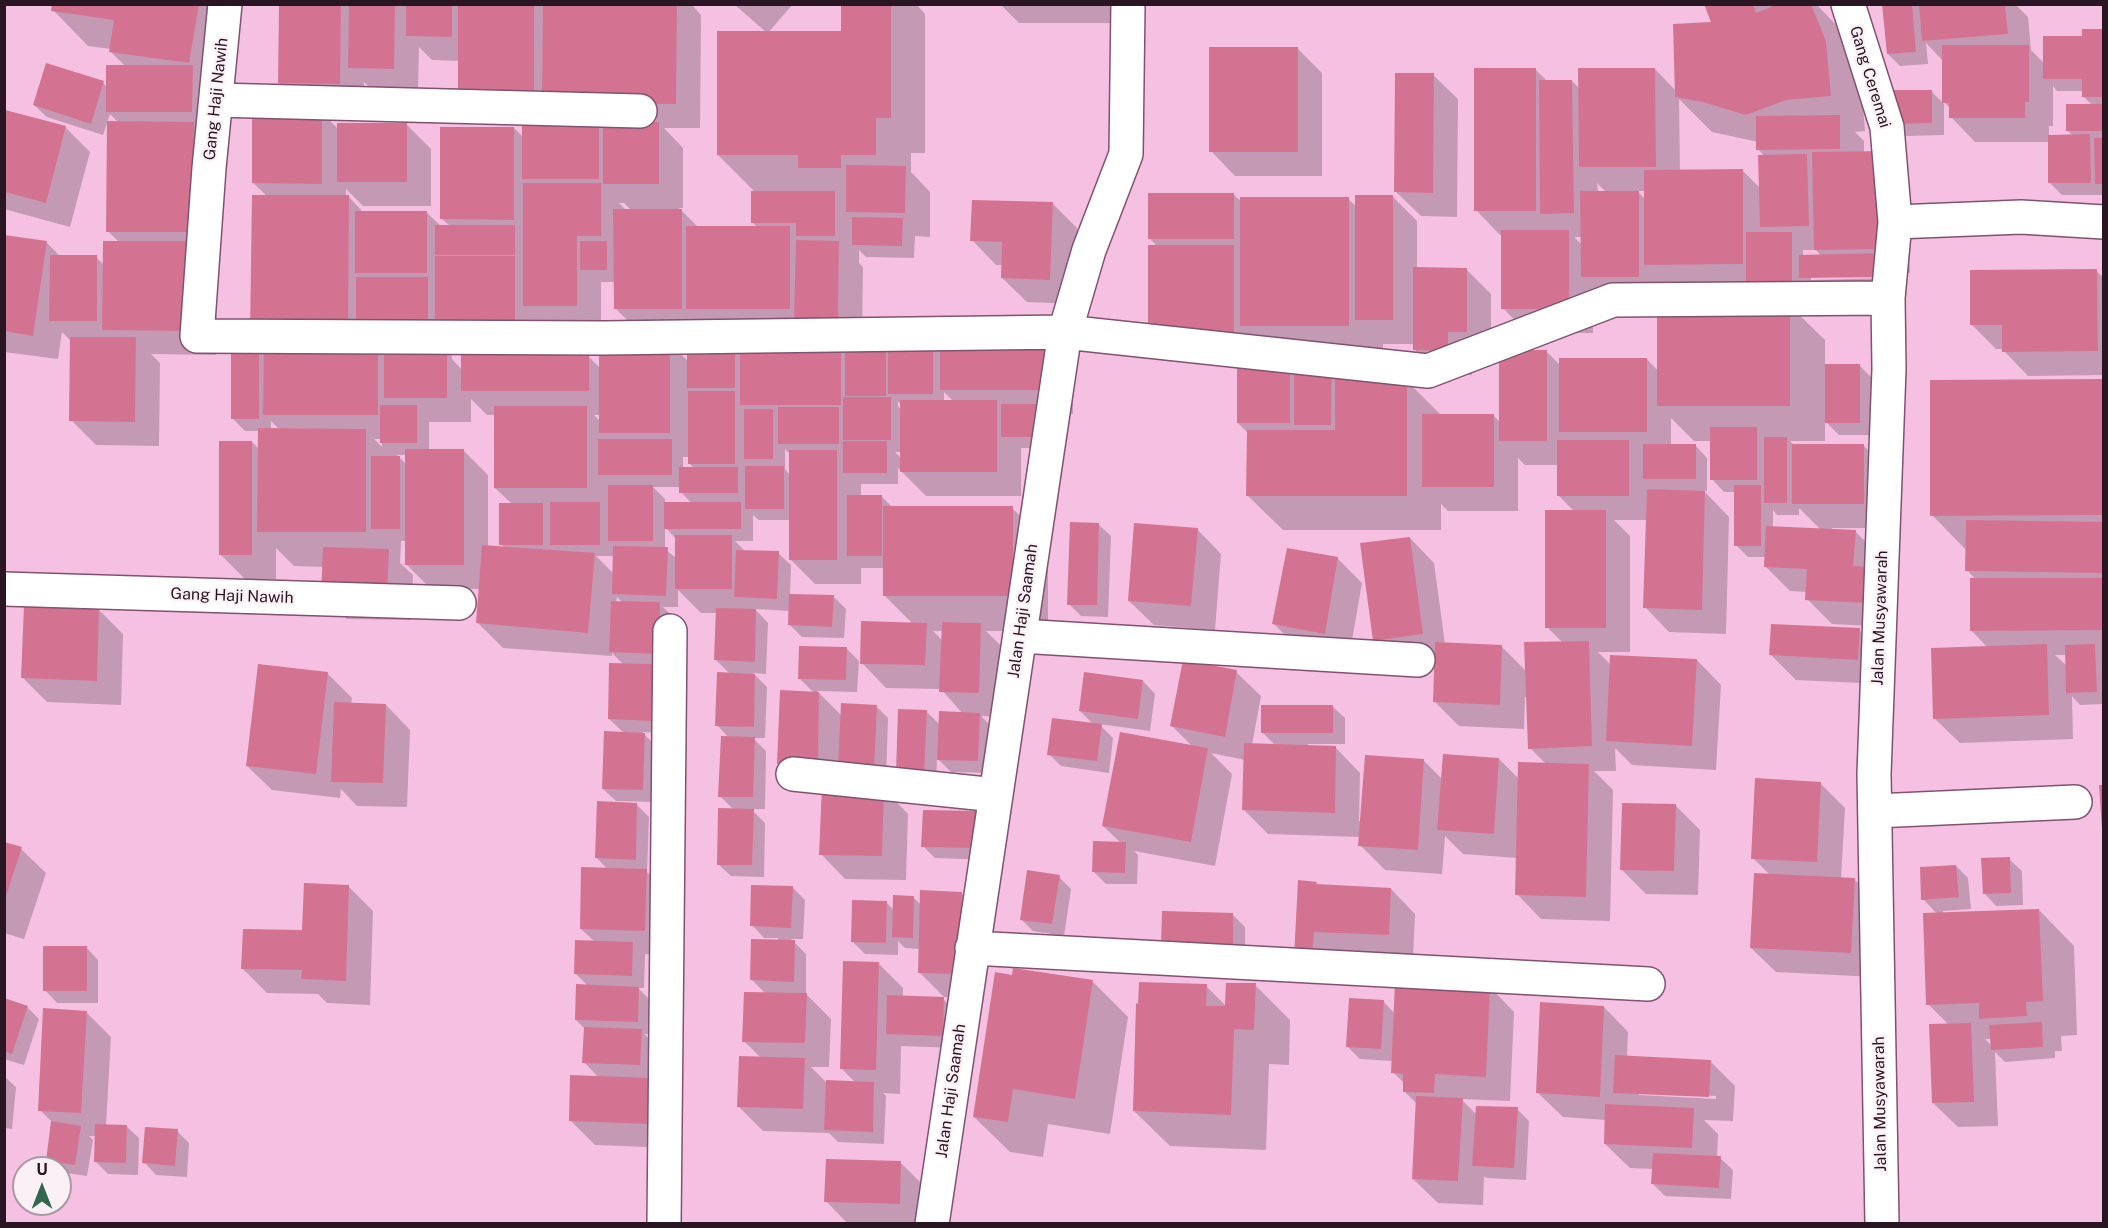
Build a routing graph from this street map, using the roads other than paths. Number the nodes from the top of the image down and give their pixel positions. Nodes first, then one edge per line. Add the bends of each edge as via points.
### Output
1 (225, 4) edge
2 (1128, 4) edge
3 (1848, 4) edge
4 (216, 99) junction
5 (640, 111) dead end
6 (1895, 222) junction
7 (2103, 222) edge
8 (1887, 298) junction
9 (1065, 332) junction
10 (4, 589) edge
11 (459, 603) dead end
12 (670, 631) dead end
13 (1020, 636) junction
14 (1418, 660) dead end
15 (793, 774) dead end
16 (996, 795) junction
17 (2074, 802) dead end
18 (1875, 811) junction
19 (972, 948) junction
20 (1648, 984) dead end
21 (664, 1224) edge
22 (932, 1224) edge
23 (1882, 1224) edge

1 - 4 street, Gang Haji Nawih
2 - 9 street, Jalan Haji Saamah via 1126,154 1089,250
3 - 6 street, Gang Ceremai via 1887,127
4 - 5 street
4 - 9 street, Gang Haji Nawih via 197,336 604,338
6 - 7 street via 2021,217
6 - 8 street, Jalan Musyawarah
8 - 9 street via 1614,300 1428,371
8 - 18 street, Jalan Musyawarah via 1889,369
9 - 13 street, Jalan Haji Saamah
10 - 11 street, Gang Haji Nawih
12 - 21 street
13 - 14 street
13 - 16 street, Jalan Haji Saamah
15 - 16 street
16 - 19 street, Jalan Haji Saamah
17 - 18 street
18 - 23 street, Jalan Musyawarah
19 - 20 street
19 - 22 street, Jalan Haji Saamah

